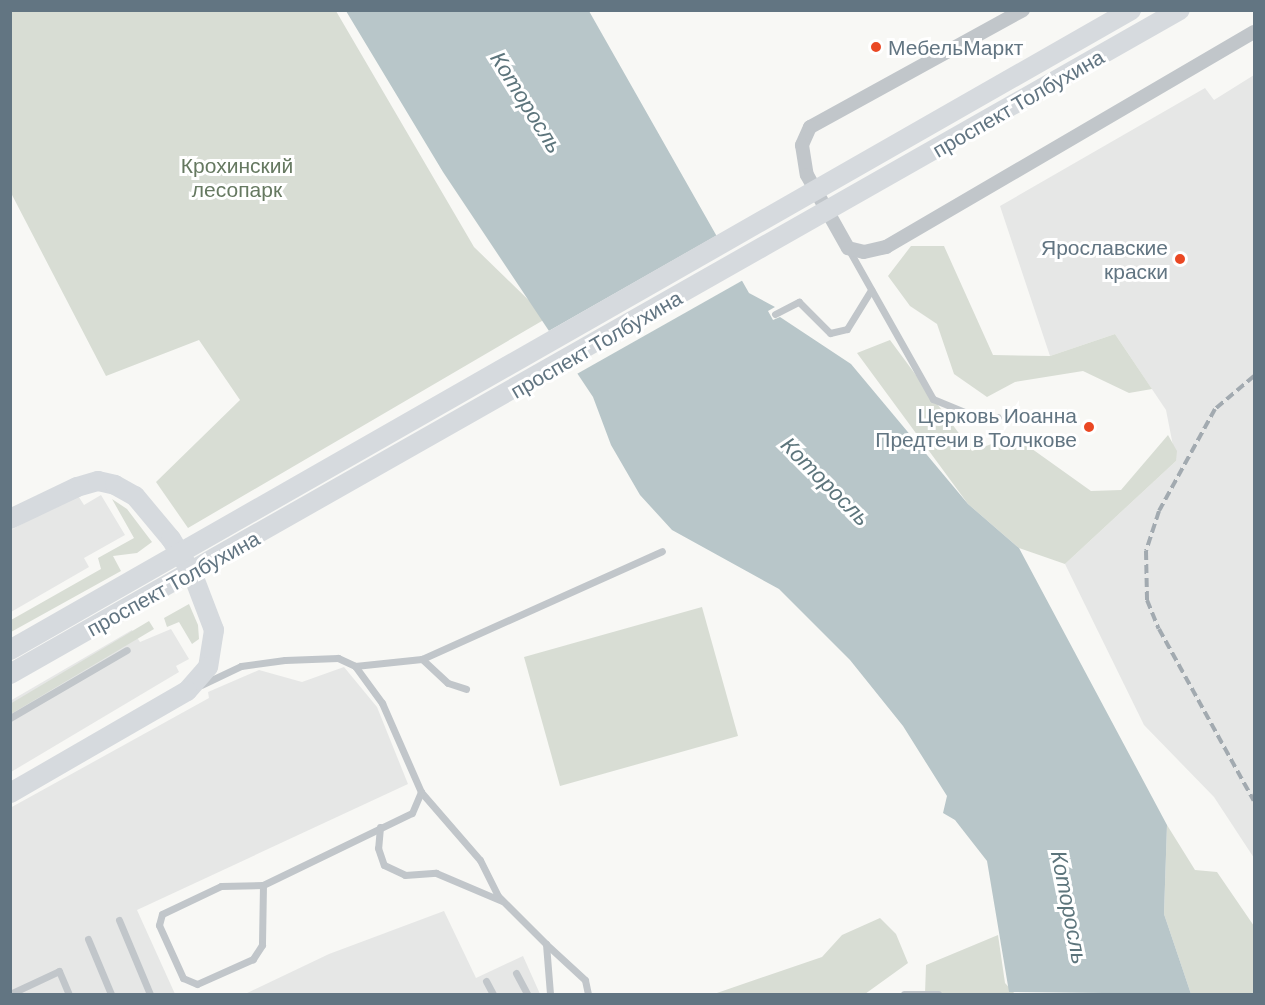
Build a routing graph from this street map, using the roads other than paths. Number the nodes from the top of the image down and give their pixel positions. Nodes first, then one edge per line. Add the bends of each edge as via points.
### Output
1 (1023, 10) edge
2 (1131, 10) edge
3 (1180, 10) edge
4 (1254, 33) edge
5 (848, 248) junction
6 (871, 290) junction
7 (775, 314) dead end
8 (998, 417) dead end
9 (15, 518) edge
10 (662, 552) dead end
11 (10, 650) edge
12 (127, 650) dead end
13 (422, 659) junction
14 (355, 666) junction
15 (10, 675) edge
16 (466, 689) dead end
17 (187, 691) junction
18 (10, 718) edge
19 (421, 792) junction
20 (10, 793) edge
21 (380, 827) junction
22 (264, 885) junction
23 (502, 901) junction
24 (119, 920) dead end
25 (88, 939) dead end
26 (546, 945) junction
27 (516, 973) dead end
28 (486, 981) dead end
29 (26, 991) edge
30 (10, 994) edge
31 (69, 994) edge
32 (111, 994) edge
33 (150, 994) edge
34 (493, 994) edge
35 (526, 994) edge
36 (550, 994) edge
37 (588, 994) edge
38 (904, 994) edge
39 (938, 994) edge

1 - 5 street via 810,127 802,146 807,175
2 - 11 main road, проспект Толбухина via 850,174
3 - 15 main road, проспект Толбухина
4 - 5 street via 886,247 864,252
5 - 6 lane
6 - 7 lane via 847,329 830,333 799,302
6 - 8 lane via 933,399 984,420
9 - 17 main road via 98,481 135,496 171,539 211,619 211,659
10 - 13 lane
12 - 18 lane
13 - 14 lane
13 - 16 lane via 448,683
14 - 17 lane via 338,658 241,666
14 - 19 lane via 382,703
17 - 20 main road
19 - 21 lane via 412,813
19 - 23 lane via 480,860
21 - 22 lane
21 - 23 lane via 378,848 384,865 405,875 436,873
22 - 22 lane via 221,886 162,914 159,925 183,978 197,984 253,958 262,945
23 - 26 lane
24 - 33 lane
25 - 32 lane
26 - 36 lane
26 - 37 lane via 585,980
27 - 35 lane
28 - 34 lane
29 - 30 lane
29 - 31 lane via 59,971
38 - 39 lane

